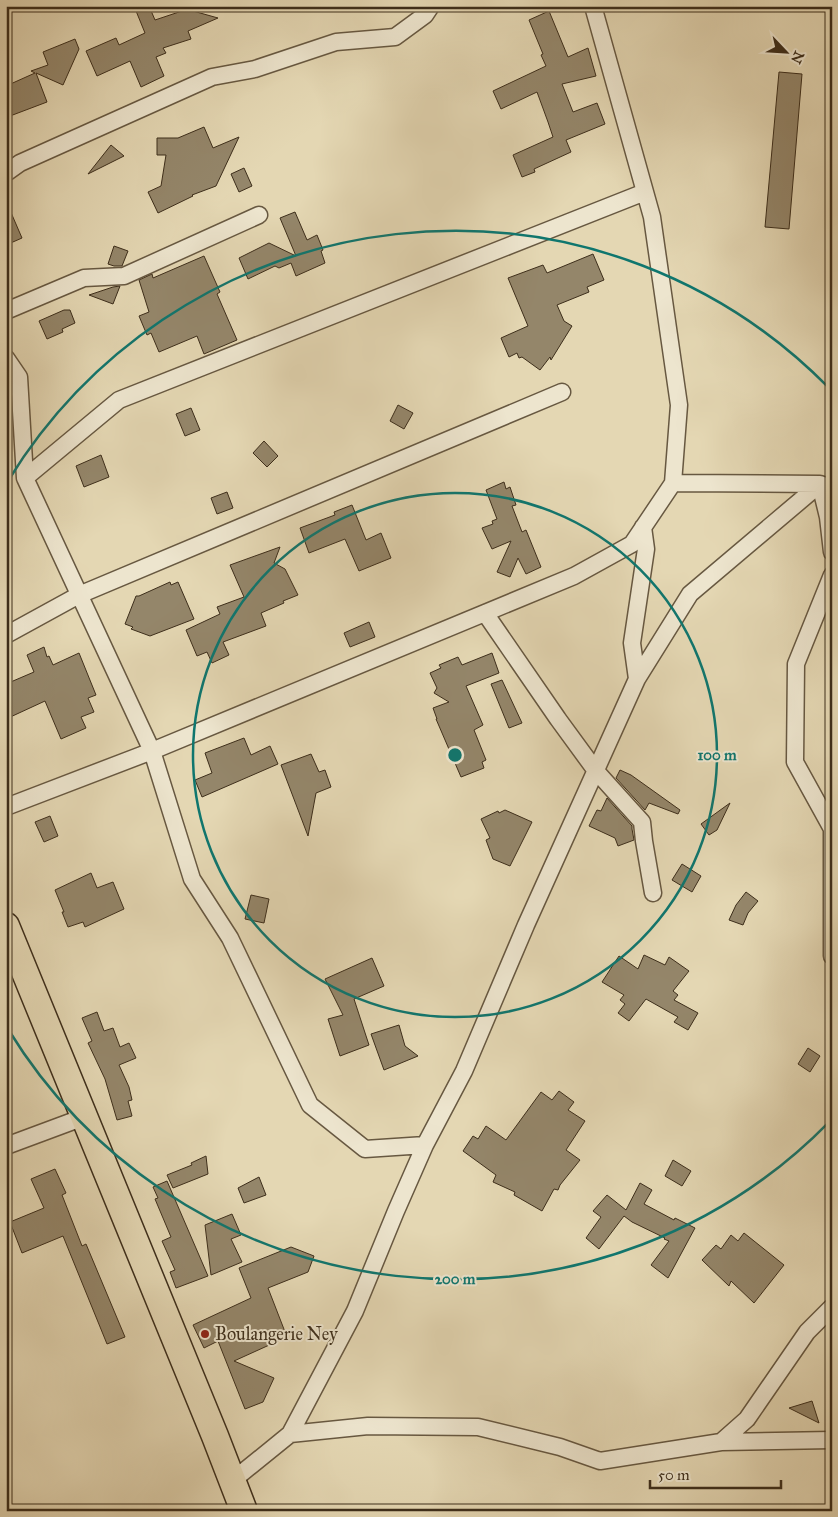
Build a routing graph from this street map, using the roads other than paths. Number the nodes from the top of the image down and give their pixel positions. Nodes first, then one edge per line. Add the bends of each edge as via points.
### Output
1 (593, 6) edge
2 (426, 9) edge
3 (6, 173) edge
4 (646, 192) junction
5 (259, 215) dead end
6 (6, 311) edge
7 (6, 358) edge
8 (562, 392) dead end
9 (25, 478) junction
10 (673, 484) junction
11 (826, 486) edge
12 (643, 527) junction
13 (832, 552) edge
14 (832, 574) edge
15 (79, 595) junction
16 (485, 613) junction
17 (6, 635) edge
18 (637, 679) junction
19 (152, 751) junction
20 (596, 771) junction
21 (6, 807) edge
22 (653, 893) dead end
23 (6, 926) edge
24 (832, 956) edge
25 (84, 1117) junction
26 (425, 1145) junction
27 (6, 1146) edge
28 (832, 1307) edge
29 (290, 1434) junction
30 (832, 1440) edge
31 (721, 1442) junction
32 (232, 1481) junction
33 (244, 1511) edge

1 - 4 street
2 - 3 street via 395,36 336,42 256,69 212,77 20,163
4 - 9 street via 119,400
4 - 10 street via 679,405
5 - 6 street via 124,276 84,278
7 - 9 street via 19,377
8 - 15 street
9 - 15 street
10 - 11 street
10 - 12 street
11 - 13 street
11 - 18 street via 690,594
12 - 16 street via 632,544 582,571
12 - 18 street via 646,549 632,643
14 - 24 street via 796,664 795,762 832,829
15 - 17 street
15 - 19 street
16 - 19 street
16 - 20 street
18 - 20 street
19 - 21 street
19 - 26 street via 192,879 230,938 310,1106 365,1149
20 - 22 street via 642,822
20 - 26 street via 464,1071
23 - 25 highway
25 - 27 street
25 - 32 highway
26 - 29 street via 355,1311
28 - 31 street via 807,1332 747,1419
29 - 31 street via 368,1426 478,1427 560,1447 600,1461
29 - 32 street
30 - 31 street
32 - 33 highway

